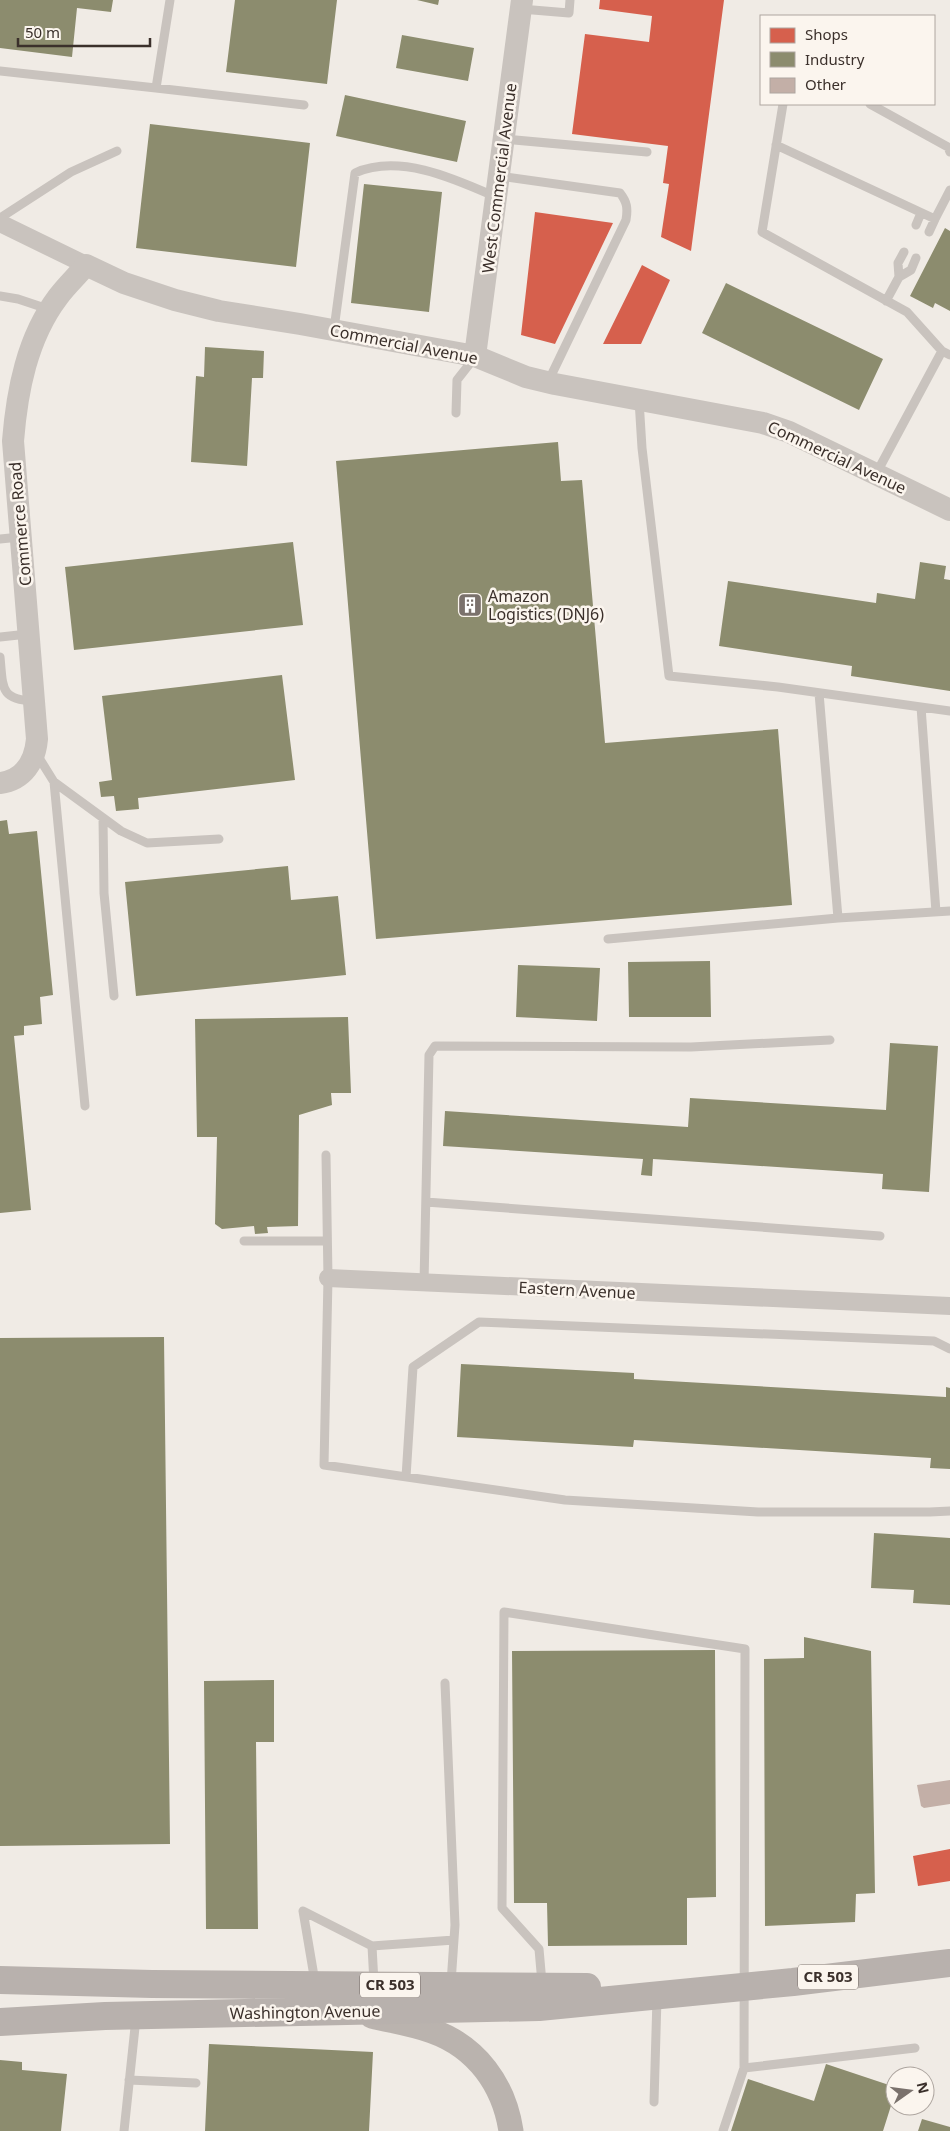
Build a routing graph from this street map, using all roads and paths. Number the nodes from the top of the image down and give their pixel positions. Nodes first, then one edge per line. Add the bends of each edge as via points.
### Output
1 (170, 0) edge
2 (570, 0) edge
3 (521, 5) edge
4 (0, 71) edge
5 (156, 88) junction
6 (304, 105) dead end
7 (783, 105) edge
8 (872, 105) edge
9 (504, 139) junction
10 (776, 145) junction
11 (117, 151) dead end
12 (647, 152) dead end
13 (950, 152) edge
14 (498, 187) junction
15 (950, 190) edge
16 (921, 213) junction
17 (0, 218) edge
18 (935, 219) junction
19 (0, 223) edge
20 (916, 225) dead end
21 (929, 232) dead end
22 (904, 252) dead end
23 (916, 258) dead end
24 (86, 265) junction
25 (899, 277) junction
26 (0, 296) edge
27 (886, 301) junction
28 (50, 310) junction
29 (334, 330) junction
30 (946, 353) edge
31 (475, 356) junction
32 (548, 382) junction
33 (639, 400) junction
34 (456, 413) dead end
35 (876, 474) junction
36 (950, 510) edge
37 (10, 538) edge
38 (29, 634) junction
39 (0, 637) edge
40 (0, 657) edge
41 (819, 693) junction
42 (34, 701) junction
43 (921, 707) junction
44 (950, 711) edge
45 (36, 753) junction
46 (54, 782) junction
47 (0, 783) edge
48 (103, 818) junction
49 (218, 839) dead end
50 (950, 911) edge
51 (936, 912) junction
52 (838, 918) junction
53 (608, 939) dead end
54 (114, 996) dead end
55 (830, 1040) dead end
56 (85, 1106) dead end
57 (326, 1155) dead end
58 (426, 1202) junction
59 (880, 1236) dead end
60 (244, 1241) dead end
61 (327, 1241) junction
62 (328, 1278) junction
63 (424, 1283) junction
64 (950, 1306) edge
65 (950, 1349) edge
66 (406, 1477) junction
67 (950, 1511) edge
68 (445, 1683) dead end
69 (454, 1940) junction
70 (372, 1946) junction
71 (950, 1963) edge
72 (0, 1980) edge
73 (52, 1982) junction
74 (316, 1985) junction
75 (374, 1985) junction
76 (451, 1986) junction
77 (542, 1986) junction
78 (737, 1987) junction
79 (0, 1989) edge
80 (657, 1995) junction
81 (348, 2011) junction
82 (136, 2015) junction
83 (0, 2022) edge
84 (915, 2048) dead end
85 (744, 2068) junction
86 (130, 2080) junction
87 (196, 2083) dead end
88 (654, 2102) dead end
89 (124, 2131) edge
90 (511, 2131) edge
91 (722, 2131) edge

1 - 5 lane
2 - 3 lane via 568,13
3 - 9 street, West Commercial Avenue
4 - 5 lane
5 - 6 lane
7 - 10 lane
8 - 13 lane via 948,146
9 - 12 lane
9 - 14 street, West Commercial Avenue
10 - 16 lane
10 - 27 lane via 762,232
11 - 17 lane via 71,172
14 - 29 lane via 454,179 421,168 383,167 355,173
14 - 31 street, West Commercial Avenue
14 - 32 lane via 620,193 628,209 626,220
15 - 18 lane
16 - 18 lane
16 - 20 lane
18 - 21 lane
19 - 24 street, Commercial Avenue
22 - 25 lane via 898,262
23 - 25 lane via 911,270
24 - 28 street, Commerce Road
24 - 29 street, Commercial Avenue via 124,283 175,300 218,311
25 - 27 lane
26 - 28 lane
27 - 30 lane via 907,312
28 - 37 street, Commerce Road via 31,347 11,420
29 - 31 street, Commercial Avenue
30 - 35 lane
31 - 32 street, Commercial Avenue via 526,377
31 - 34 lane via 457,380
32 - 33 street, Commercial Avenue
33 - 35 street, Commercial Avenue via 763,423
33 - 41 lane via 669,676
35 - 36 street, Commercial Avenue
37 - 38 street, Commerce Road
38 - 39 lane
38 - 42 street, Commerce Road
40 - 42 lane via 3,687 9,696 17,701
41 - 43 lane
41 - 52 lane
42 - 45 street, Commerce Road
43 - 44 lane
43 - 51 lane
45 - 46 lane
45 - 47 street via 29,767 19,776
46 - 48 lane
46 - 56 lane
48 - 49 lane via 147,843
48 - 54 lane via 104,893
50 - 51 lane
51 - 52 lane
52 - 53 lane
55 - 58 lane via 691,1047 435,1046 429,1056
57 - 61 lane
58 - 59 lane
58 - 63 lane
60 - 61 lane
61 - 62 lane
62 - 63 street, Eastern Avenue
62 - 66 lane via 324,1465
63 - 64 street, Eastern Avenue
65 - 66 lane via 934,1341 478,1322 413,1367
66 - 67 lane via 566,1500 758,1512
68 - 69 lane
69 - 70 lane
69 - 76 lane
70 - 74 lane via 303,1911
70 - 75 lane
71 - 78 main road, Washington Avenue / CR 503
72 - 73 main road, Washington Avenue / CR 503
73 - 74 main road, Washington Avenue / CR 503
73 - 79 main road
74 - 75 main road, Washington Avenue / CR 503
75 - 76 main road, Washington Avenue / CR 503
76 - 77 main road, Washington Avenue / CR 503
77 - 78 main road, Washington Avenue / CR 503
77 - 78 lane via 539,1949 502,1908 504,1612 745,1649
78 - 80 main road, Washington Avenue / CR 503
78 - 85 lane
80 - 81 main road, Washington Avenue / CR 503 via 539,2007
80 - 88 lane
81 - 82 main road, Washington Avenue / CR 503
81 - 90 main road via 432,2030 473,2054 488,2071 503,2098
82 - 83 main road, Washington Avenue / CR 503
82 - 86 lane
84 - 85 lane
85 - 91 lane
86 - 87 lane
86 - 89 lane

